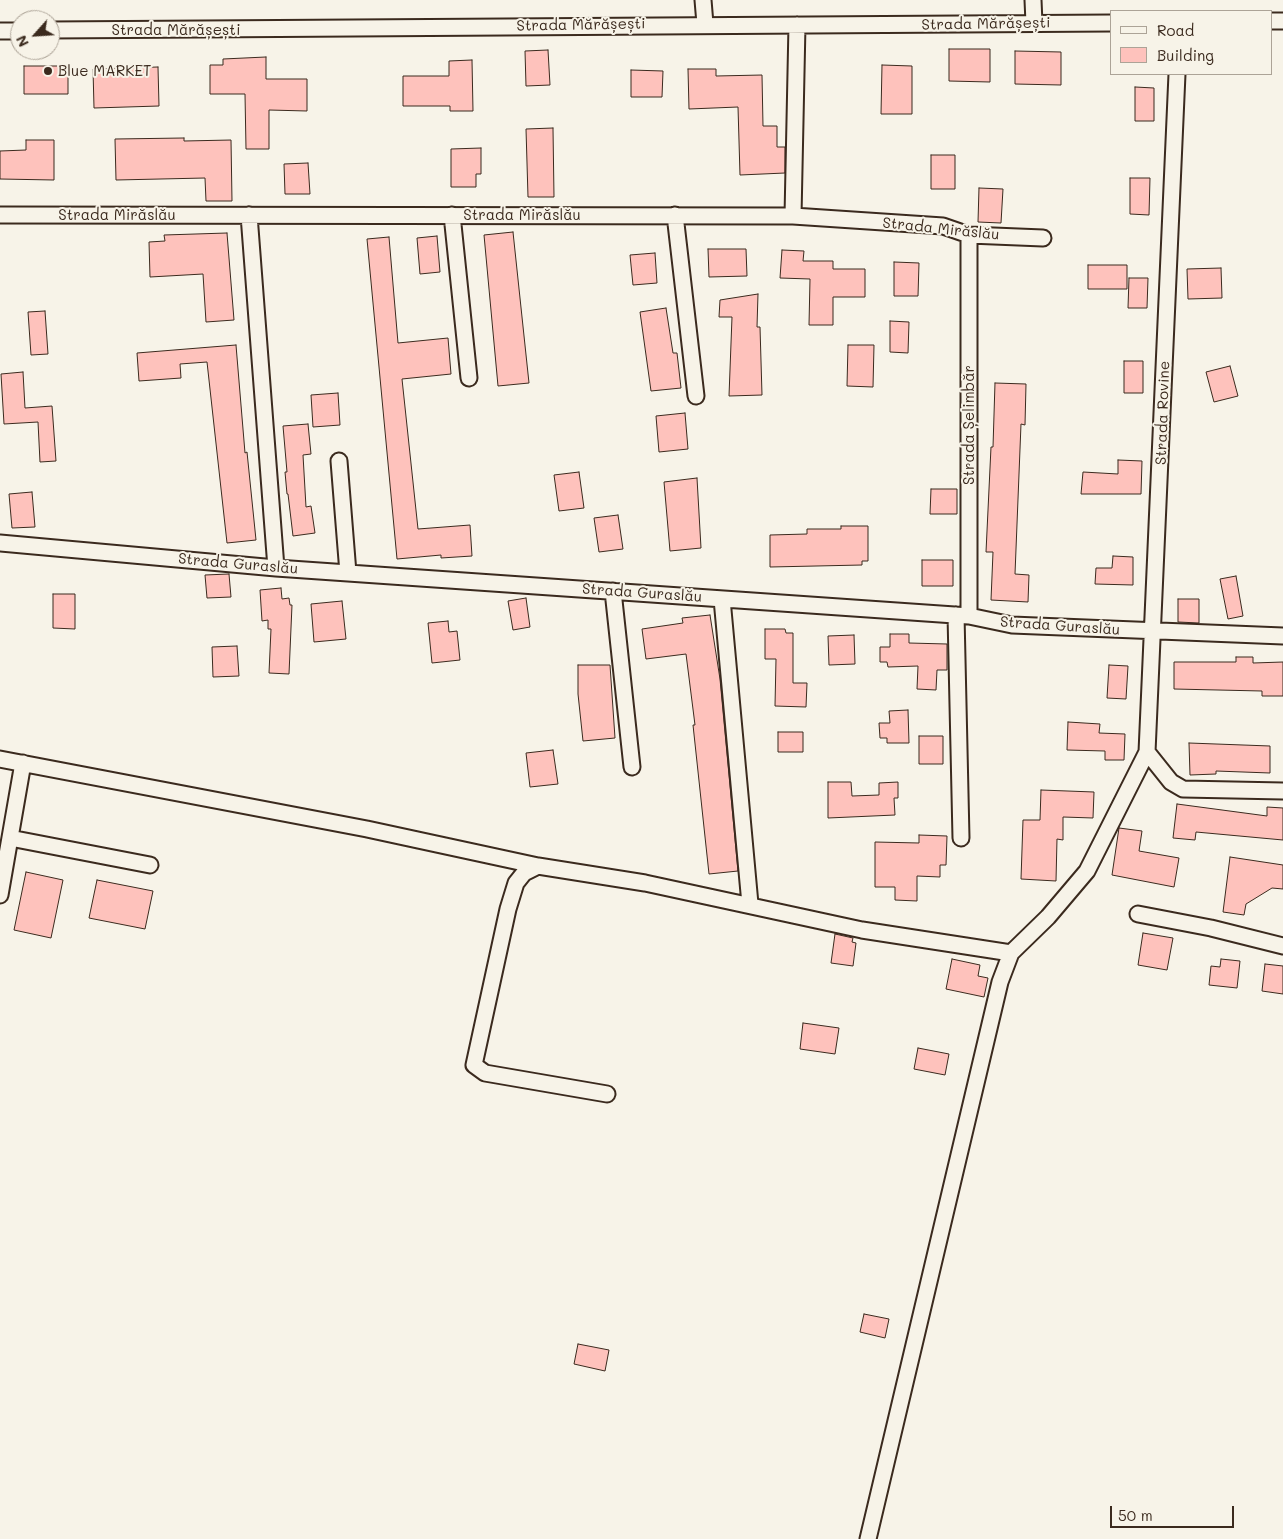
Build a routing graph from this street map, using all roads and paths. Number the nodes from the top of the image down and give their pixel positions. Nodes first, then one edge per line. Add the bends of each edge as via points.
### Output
1 (703, 0) edge
2 (1033, 0) edge
3 (1034, 23) junction
4 (1110, 23) edge
5 (705, 24) junction
6 (797, 25) junction
7 (60, 30) edge
8 (1177, 75) edge
9 (0, 215) edge
10 (249, 215) junction
11 (452, 215) junction
12 (675, 215) junction
13 (794, 216) junction
14 (969, 235) junction
15 (1043, 238) dead end
16 (469, 378) dead end
17 (696, 396) dead end
18 (338, 461) dead end
19 (0, 543) edge
20 (276, 568) junction
21 (348, 573) junction
22 (613, 591) junction
23 (722, 599) junction
24 (963, 615) junction
25 (1154, 633) junction
26 (1283, 636) edge
27 (1147, 752) junction
28 (0, 759) edge
29 (23, 763) junction
30 (632, 766) dead end
31 (1283, 791) edge
32 (10, 838) junction
33 (961, 838) dead end
34 (150, 865) dead end
35 (538, 866) junction
36 (0, 894) edge
37 (750, 904) junction
38 (1138, 914) dead end
39 (1283, 946) edge
40 (1010, 953) junction
41 (608, 1094) dead end
42 (868, 1539) edge

1 - 5 street
2 - 3 street
3 - 4 street, Strada Mărășești
3 - 6 street, Strada Mărășești
5 - 6 street, Strada Mărășești
5 - 7 street, Strada Mărășești
6 - 13 street
8 - 25 street, Strada Rovine
9 - 10 street, Strada Mirăslău
10 - 11 street, Strada Mirăslău
10 - 20 street
11 - 12 street, Strada Mirăslău
11 - 16 street
12 - 13 street, Strada Mirăslău
12 - 17 street
13 - 14 street, Strada Mirăslău via 943,226
14 - 15 street, Strada Mirăslău
14 - 24 street, Strada Șelimbăr
18 - 21 street
19 - 20 street, Strada Guraslău
20 - 21 street, Strada Guraslău
21 - 22 street, Strada Guraslău
22 - 23 street, Strada Guraslău
22 - 30 street
23 - 24 street, Strada Guraslău
23 - 37 street
24 - 25 street, Strada Guraslău via 1012,625
24 - 33 street, Strada Șelimbăr
25 - 26 street, Strada Guraslău
25 - 27 street, Strada Rovine
27 - 31 street via 1170,782 1183,789
27 - 40 street via 1087,870 1048,917
28 - 29 street
29 - 32 street
29 - 35 street via 367,829
32 - 34 street
32 - 36 street
35 - 37 street via 604,875
35 - 41 street via 524,873 516,883 474,1066 485,1072
37 - 40 street via 862,930
38 - 39 street
40 - 42 street via 989,1026

